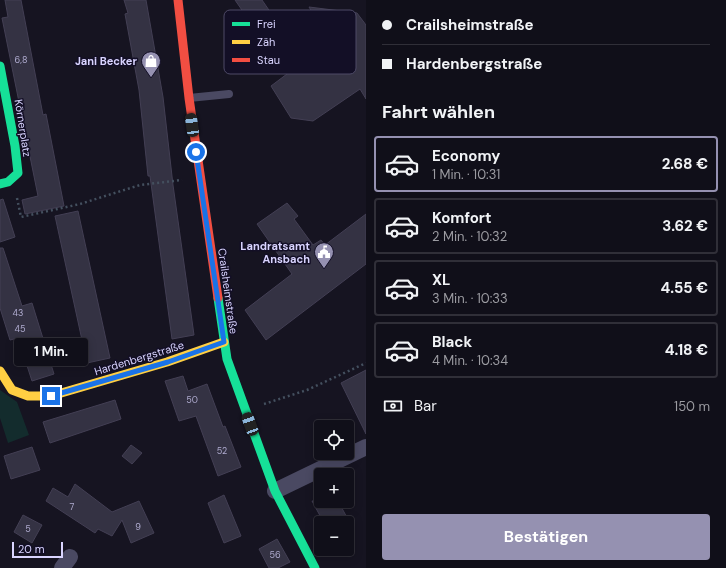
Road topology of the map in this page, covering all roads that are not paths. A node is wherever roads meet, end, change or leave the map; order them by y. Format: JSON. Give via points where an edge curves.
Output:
{"nodes":[{"id":1,"x":178,"y":0,"type":"edge"},
{"id":2,"x":0,"y":66,"type":"edge"},
{"id":3,"x":229,"y":94,"type":"dead end"},
{"id":4,"x":189,"y":98,"type":"junction"},
{"id":5,"x":0,"y":184,"type":"edge"},
{"id":6,"x":224,"y":342,"type":"junction"},
{"id":7,"x":0,"y":371,"type":"edge"},
{"id":8,"x":366,"y":447,"type":"edge"},
{"id":9,"x":275,"y":492,"type":"junction"},
{"id":10,"x":316,"y":568,"type":"edge"}],
"edges":[{"from":1,"to":4,"type":"street","name":"Crailsheimstraße"},
{"from":2,"to":5,"type":"street","name":"Körnerplatz","via":[[18,173],[8,182]]},
{"from":3,"to":4,"type":"lane"},
{"from":4,"to":6,"type":"street","name":"Crailsheimstraße"},
{"from":6,"to":7,"type":"street","name":"Hardenbergstraße","via":[[168,362],[51,396],[28,396],[12,390]]},
{"from":6,"to":9,"type":"street","name":"Crailsheimstraße","via":[[227,359]]},
{"from":8,"to":9,"type":"street"},
{"from":9,"to":10,"type":"street","name":"Crailsheimstraße"}]}
